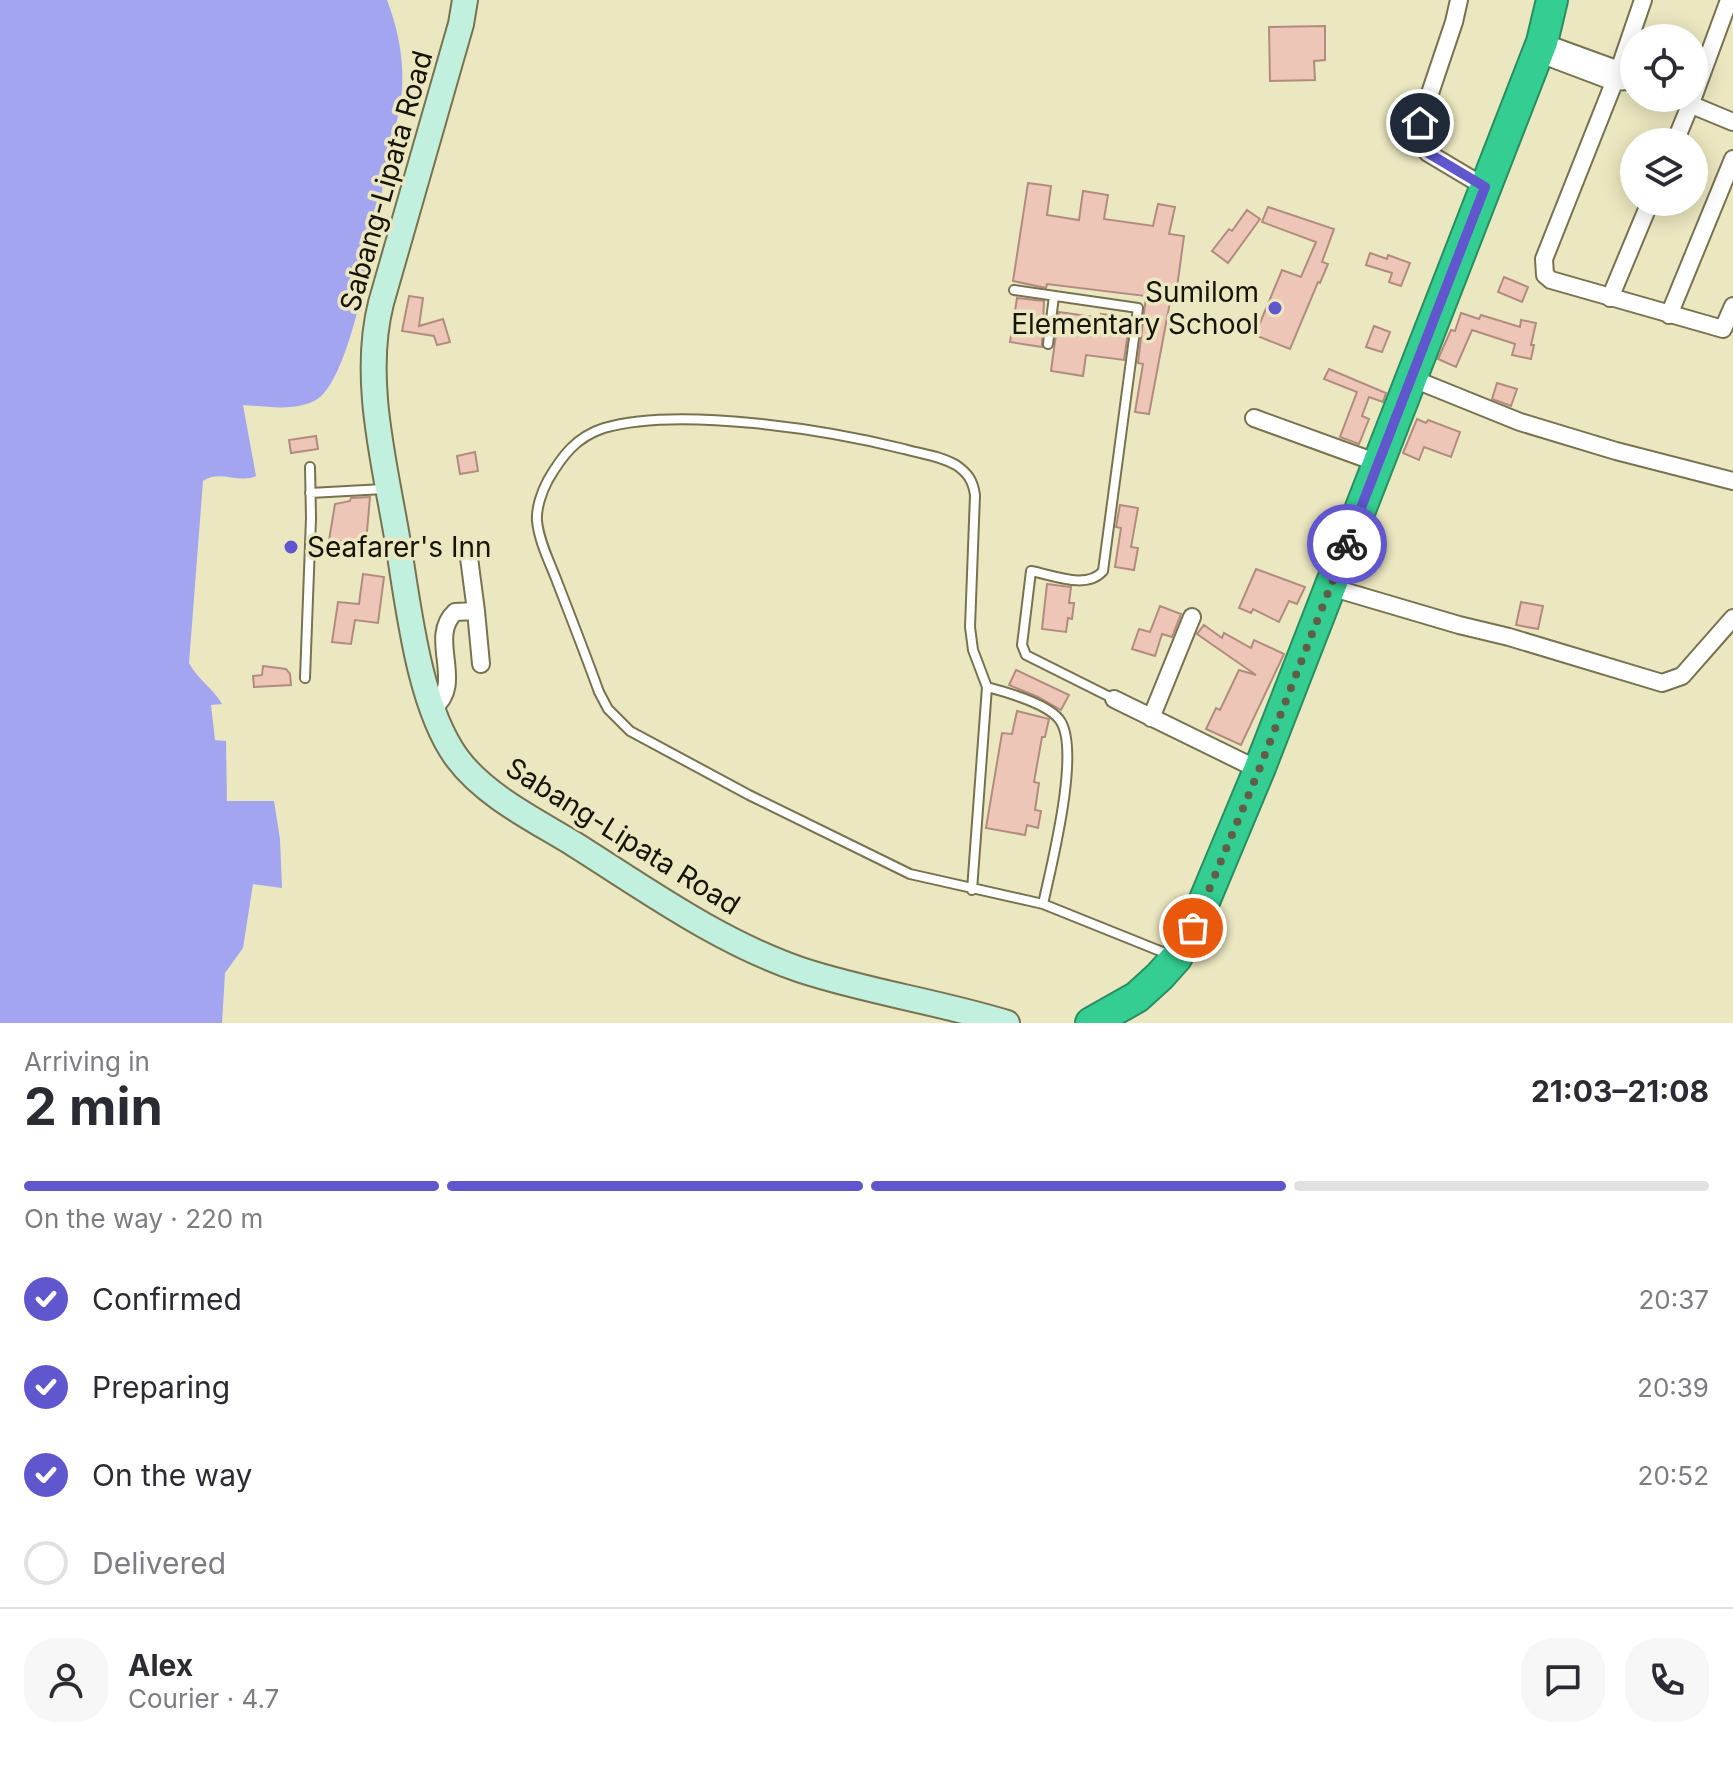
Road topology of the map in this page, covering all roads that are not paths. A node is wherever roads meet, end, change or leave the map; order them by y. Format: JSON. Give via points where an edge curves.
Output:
{"nodes":[{"id":1,"x":465,"y":0,"type":"edge"},
{"id":2,"x":1459,"y":0,"type":"edge"},
{"id":3,"x":1552,"y":0,"type":"edge"},
{"id":4,"x":1643,"y":0,"type":"edge"},
{"id":5,"x":1729,"y":0,"type":"edge"},
{"id":6,"x":1637,"y":24,"type":"edge"},
{"id":7,"x":1539,"y":48,"type":"junction"},
{"id":8,"x":1708,"y":51,"type":"edge"},
{"id":9,"x":1620,"y":78,"type":"edge"},
{"id":10,"x":1620,"y":86,"type":"edge"},
{"id":11,"x":1708,"y":109,"type":"edge"},
{"id":12,"x":1733,"y":122,"type":"edge"},
{"id":13,"x":1733,"y":159,"type":"edge"},
{"id":14,"x":1485,"y":187,"type":"junction"},
{"id":15,"x":1644,"y":216,"type":"edge"},
{"id":16,"x":1014,"y":290,"type":"dead end"},
{"id":17,"x":1054,"y":296,"type":"junction"},
{"id":18,"x":1610,"y":298,"type":"junction"},
{"id":19,"x":1733,"y":306,"type":"edge"},
{"id":20,"x":1669,"y":315,"type":"junction"},
{"id":21,"x":1728,"y":330,"type":"edge"},
{"id":22,"x":1048,"y":344,"type":"dead end"},
{"id":23,"x":1411,"y":378,"type":"junction"},
{"id":24,"x":1254,"y":418,"type":"dead end"},
{"id":25,"x":1378,"y":463,"type":"junction"},
{"id":26,"x":310,"y":467,"type":"dead end"},
{"id":27,"x":1733,"y":481,"type":"edge"},
{"id":28,"x":389,"y":489,"type":"junction"},
{"id":29,"x":310,"y":493,"type":"junction"},
{"id":30,"x":468,"y":550,"type":"dead end"},
{"id":31,"x":1330,"y":587,"type":"junction"},
{"id":32,"x":476,"y":611,"type":"junction"},
{"id":33,"x":1192,"y":617,"type":"dead end"},
{"id":34,"x":1733,"y":618,"type":"edge"},
{"id":35,"x":481,"y":664,"type":"dead end"},
{"id":36,"x":305,"y":678,"type":"dead end"},
{"id":37,"x":987,"y":687,"type":"junction"},
{"id":38,"x":1114,"y":699,"type":"joint"},
{"id":39,"x":433,"y":708,"type":"junction"},
{"id":40,"x":1151,"y":718,"type":"junction"},
{"id":41,"x":1259,"y":770,"type":"junction"},
{"id":42,"x":972,"y":890,"type":"junction"},
{"id":43,"x":1043,"y":904,"type":"junction"},
{"id":44,"x":1176,"y":958,"type":"junction"},
{"id":45,"x":1134,"y":1010,"type":"edge"},
{"id":46,"x":1007,"y":1023,"type":"edge"},
{"id":47,"x":1091,"y":1023,"type":"edge"}],
"edges":[{"from":1,"to":28,"type":"main road","name":"Sabang-Lipata Road","via":[[376,323],[373,363]]},
{"from":2,"to":14,"type":"street","via":[[1420,136],[1428,153]]},
{"from":3,"to":7,"type":"highway"},
{"from":4,"to":6,"type":"street"},
{"from":5,"to":8,"type":"street"},
{"from":7,"to":9,"type":"street"},
{"from":7,"to":14,"type":"highway"},
{"from":10,"to":18,"type":"street","via":[[1543,267],[1551,280]]},
{"from":11,"to":12,"type":"street"},
{"from":13,"to":20,"type":"street"},
{"from":14,"to":23,"type":"highway"},
{"from":15,"to":18,"type":"street"},
{"from":16,"to":17,"type":"lane"},
{"from":17,"to":22,"type":"lane"},
{"from":17,"to":38,"type":"lane","via":[[1138,308],[1103,571],[1087,581],[1031,571],[1022,645],[1026,655]]},
{"from":18,"to":20,"type":"street"},
{"from":19,"to":21,"type":"street"},
{"from":20,"to":21,"type":"street"},
{"from":23,"to":25,"type":"highway"},
{"from":23,"to":27,"type":"street","via":[[1520,422]]},
{"from":24,"to":25,"type":"street"},
{"from":25,"to":31,"type":"highway"},
{"from":26,"to":29,"type":"lane"},
{"from":28,"to":29,"type":"lane"},
{"from":28,"to":39,"type":"main road","name":"Sabang-Lipata Road"},
{"from":29,"to":36,"type":"lane"},
{"from":30,"to":32,"type":"street"},
{"from":31,"to":34,"type":"street","via":[[1662,683],[1682,676]]},
{"from":31,"to":41,"type":"highway"},
{"from":32,"to":35,"type":"street"},
{"from":32,"to":39,"type":"street","via":[[455,612],[445,625],[448,682],[443,699]]},
{"from":33,"to":40,"type":"street"},
{"from":37,"to":42,"type":"lane"},
{"from":37,"to":42,"type":"lane","via":[[970,627],[973,482],[946,460],[853,436],[672,420],[603,428],[583,437],[569,447],[546,483],[537,520],[546,554],[599,692],[617,720],[749,795],[910,874]]},
{"from":37,"to":43,"type":"lane","via":[[1054,713],[1067,731],[1065,783]]},
{"from":38,"to":40,"type":"street"},
{"from":39,"to":46,"type":"main road","name":"Sabang-Lipata Road","via":[[457,758],[485,785],[711,930],[803,970]]},
{"from":40,"to":41,"type":"street"},
{"from":41,"to":44,"type":"highway"},
{"from":42,"to":43,"type":"lane"},
{"from":43,"to":44,"type":"lane"},
{"from":44,"to":45,"type":"highway"},
{"from":45,"to":47,"type":"highway"}]}
